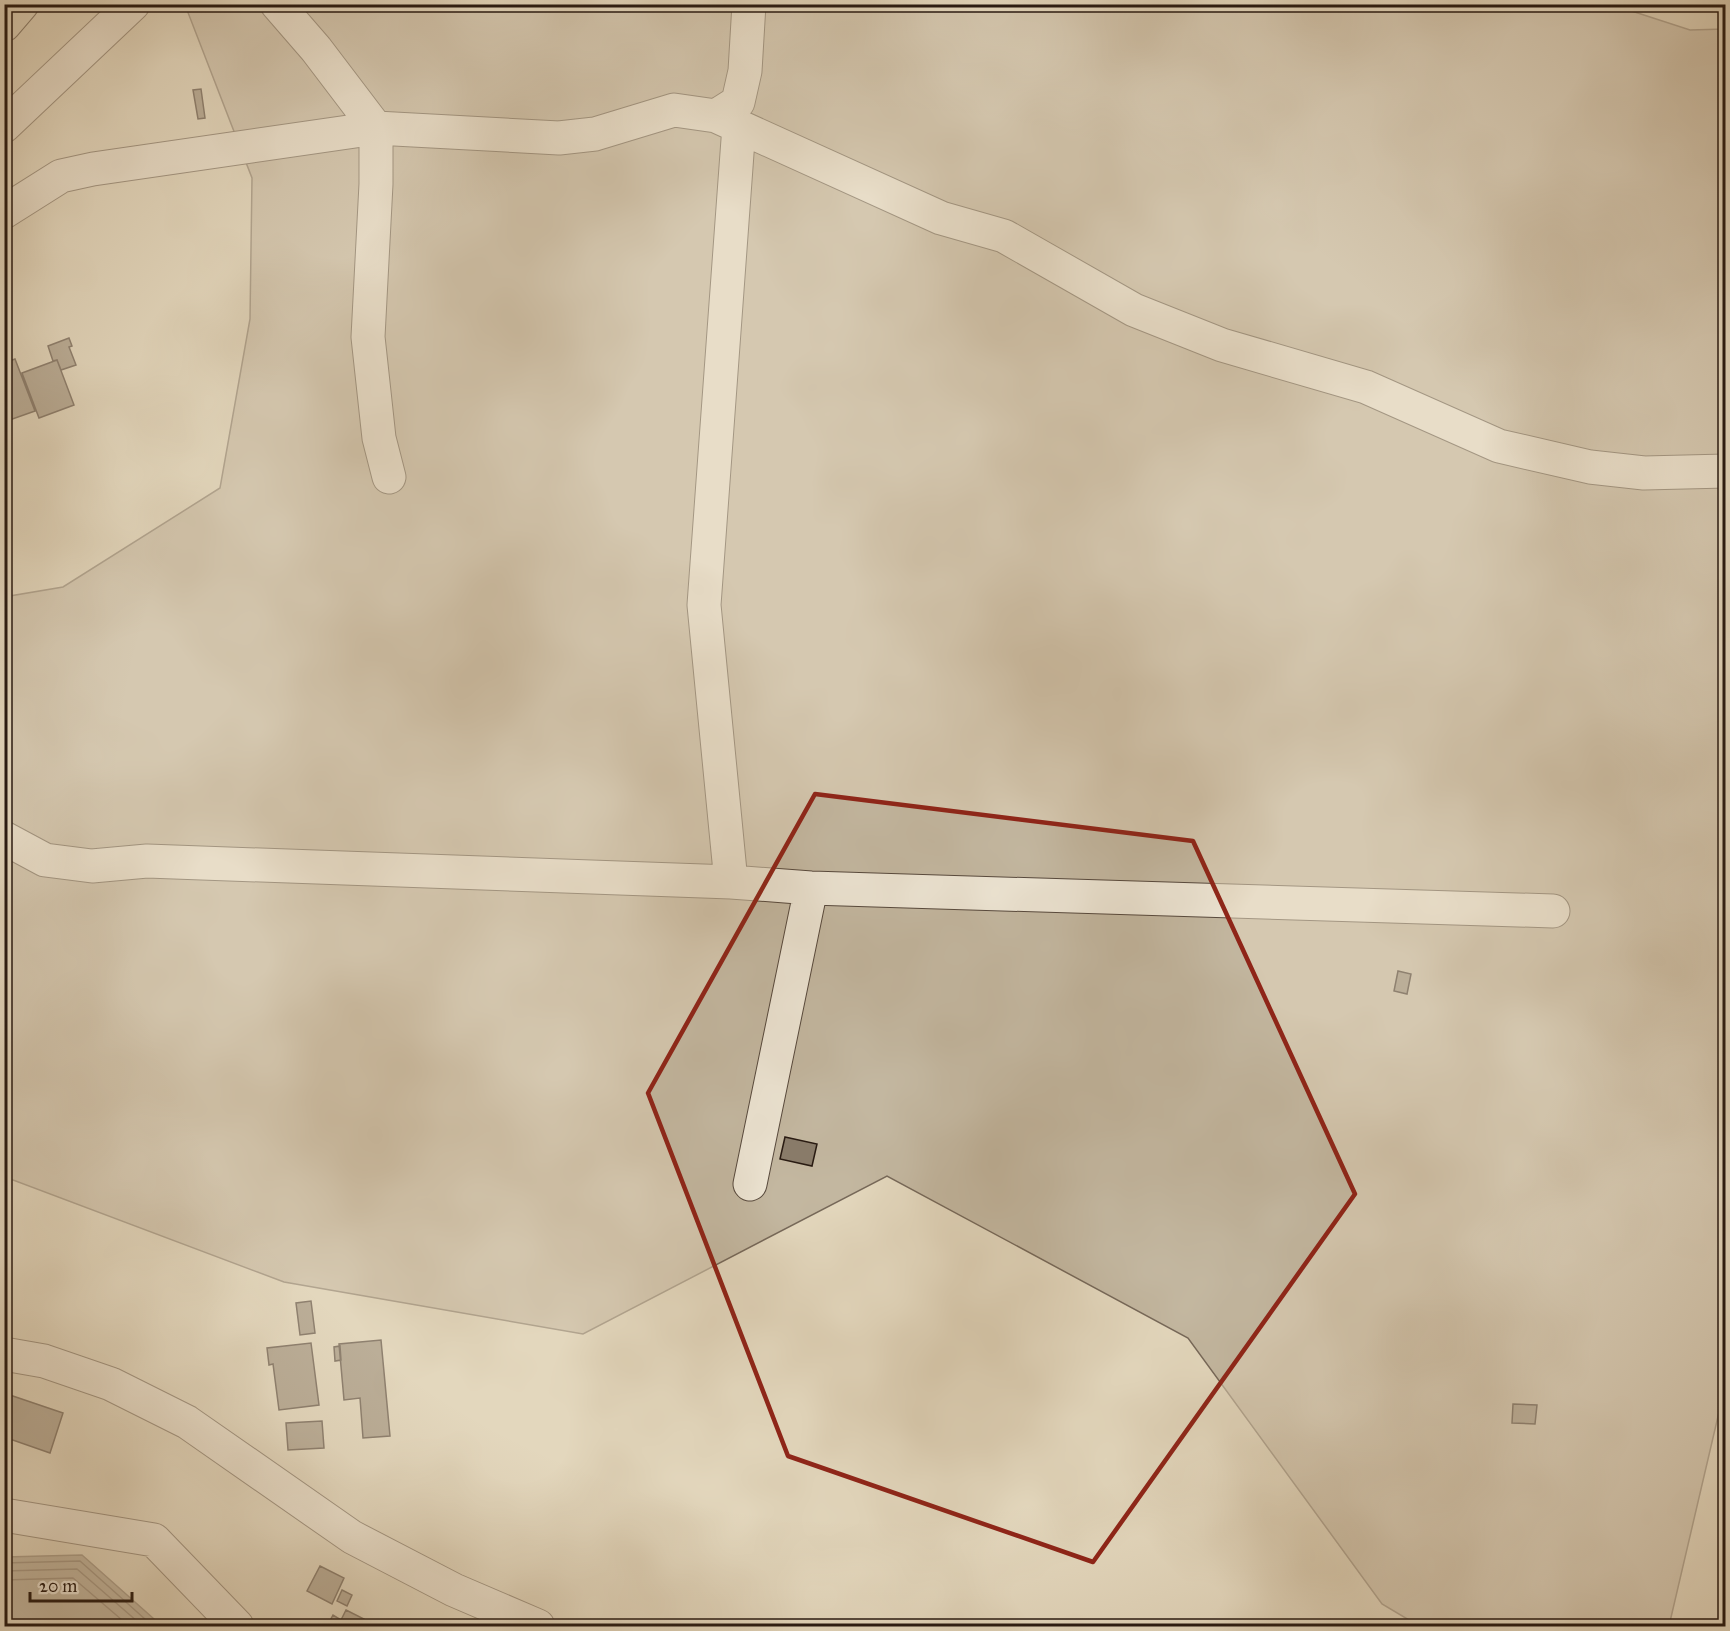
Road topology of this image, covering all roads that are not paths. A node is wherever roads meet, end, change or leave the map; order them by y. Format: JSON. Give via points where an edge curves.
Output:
{"nodes":[{"id":1,"x":22,"y":4,"type":"edge"},
{"id":2,"x":133,"y":4,"type":"edge"},
{"id":3,"x":277,"y":4,"type":"edge"},
{"id":4,"x":749,"y":4,"type":"edge"},
{"id":5,"x":4,"y":25,"type":"edge"},
{"id":6,"x":727,"y":121,"type":"junction"},
{"id":7,"x":4,"y":126,"type":"edge"},
{"id":8,"x":376,"y":128,"type":"junction"},
{"id":9,"x":4,"y":212,"type":"edge"},
{"id":10,"x":1725,"y":471,"type":"edge"},
{"id":11,"x":389,"y":477,"type":"dead end"},
{"id":12,"x":4,"y":838,"type":"edge"},
{"id":13,"x":731,"y":882,"type":"junction"},
{"id":14,"x":811,"y":888,"type":"junction"},
{"id":15,"x":1553,"y":911,"type":"dead end"},
{"id":16,"x":750,"y":1184,"type":"dead end"},
{"id":17,"x":4,"y":1354,"type":"edge"},
{"id":18,"x":4,"y":1515,"type":"edge"},
{"id":19,"x":237,"y":1626,"type":"edge"},
{"id":20,"x":538,"y":1626,"type":"edge"}],
"edges":[{"from":1,"to":5,"type":"highway"},
{"from":2,"to":7,"type":"street"},
{"from":3,"to":8,"type":"street"},
{"from":4,"to":6,"type":"street","via":[[744,71],[738,102]]},
{"from":6,"to":8,"type":"street","via":[[674,110],[595,134],[559,138]]},
{"from":6,"to":10,"type":"street","via":[[941,218],[1004,236],[1134,310],[1222,345],[1366,387],[1499,446],[1590,467],[1644,473]]},
{"from":6,"to":13,"type":"street","via":[[704,605]]},
{"from":8,"to":9,"type":"street","via":[[82,171],[61,176]]},
{"from":8,"to":11,"type":"street","via":[[368,337],[379,438]]},
{"from":12,"to":13,"type":"street","via":[[45,860],[92,866],[147,861]]},
{"from":13,"to":14,"type":"street"},
{"from":14,"to":15,"type":"street"},
{"from":14,"to":16,"type":"street"},
{"from":17,"to":20,"type":"street","via":[[44,1361],[111,1384],[187,1422],[352,1537],[454,1590]]},
{"from":18,"to":19,"type":"street","via":[[154,1540]]}]}
